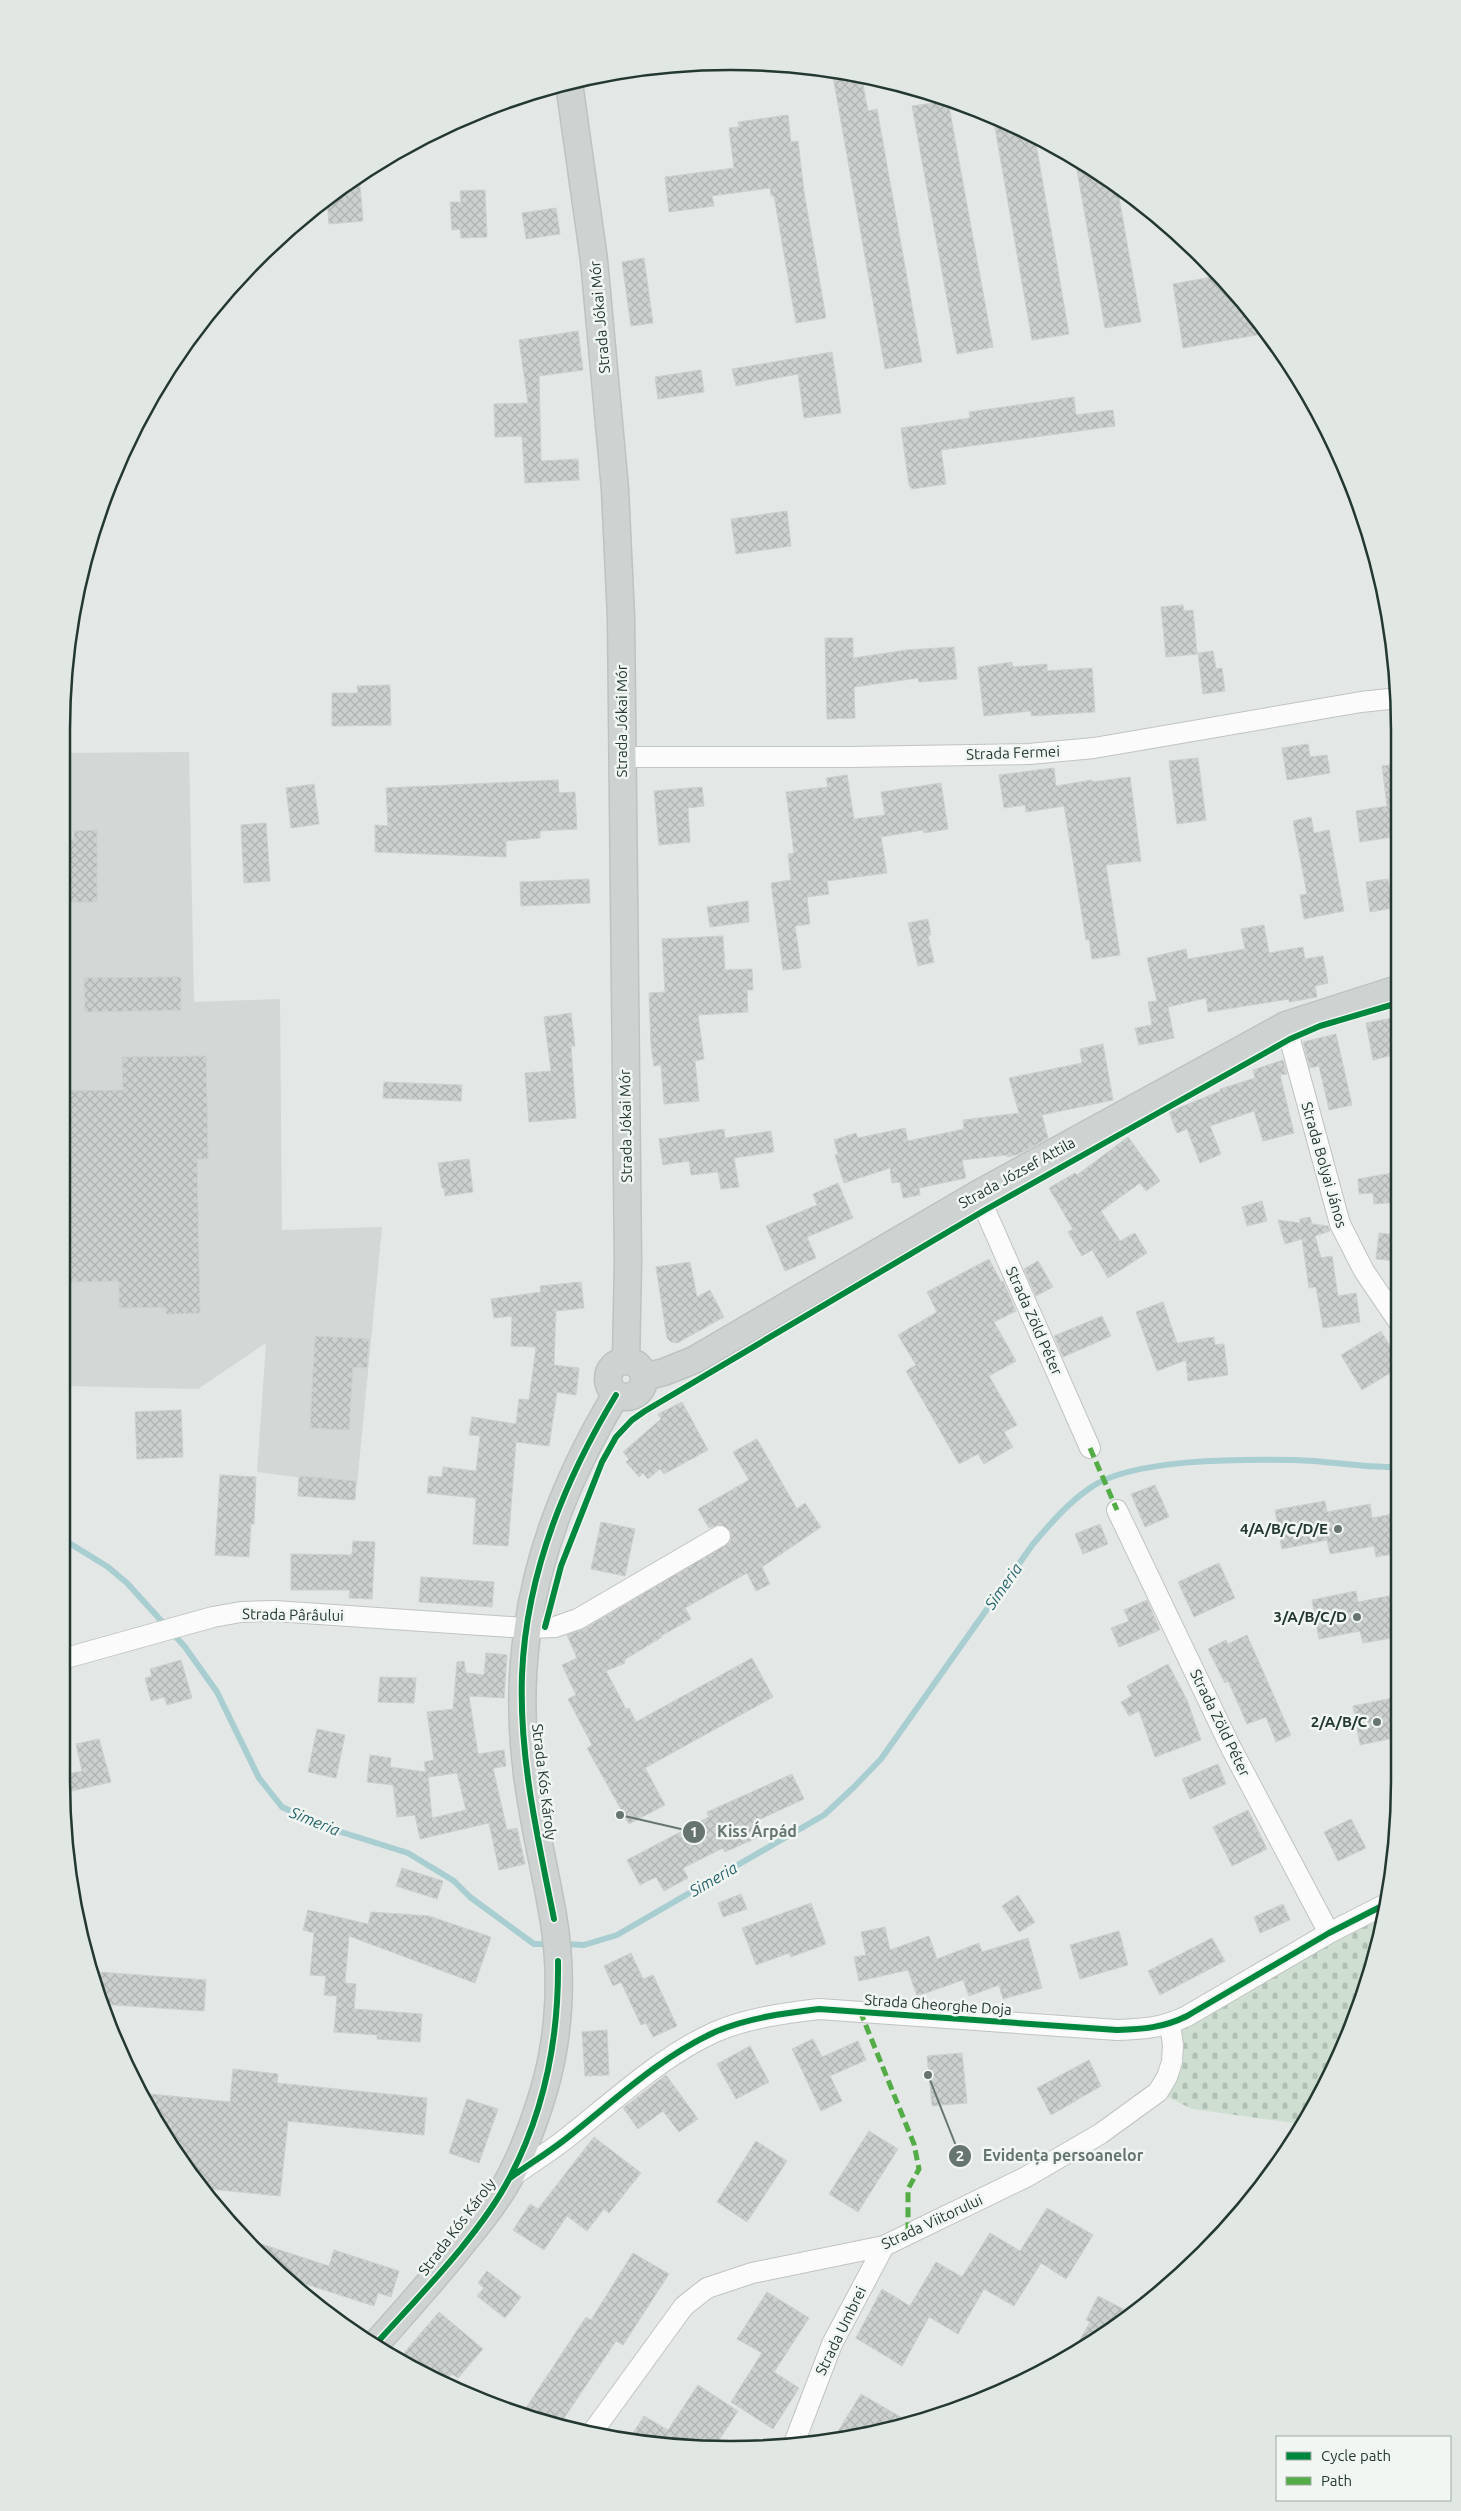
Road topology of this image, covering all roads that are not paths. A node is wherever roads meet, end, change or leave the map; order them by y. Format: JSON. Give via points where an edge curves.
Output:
{"nodes":[{"id":1,"x":570,"y":91,"type":"edge"},
{"id":2,"x":1390,"y":699,"type":"edge"},
{"id":3,"x":623,"y":757,"type":"junction"},
{"id":4,"x":1391,"y":991,"type":"edge"},
{"id":5,"x":1286,"y":1025,"type":"junction"},
{"id":6,"x":978,"y":1194,"type":"junction"},
{"id":7,"x":1391,"y":1311,"type":"edge"},
{"id":8,"x":635,"y":1369,"type":"junction"},
{"id":9,"x":1090,"y":1448,"type":"dead end"},
{"id":10,"x":1117,"y":1510,"type":"dead end"},
{"id":11,"x":720,"y":1536,"type":"dead end"},
{"id":12,"x":526,"y":1628,"type":"junction"},
{"id":13,"x":70,"y":1657,"type":"edge"},
{"id":14,"x":1378,"y":1908,"type":"edge"},
{"id":15,"x":1329,"y":1932,"type":"junction"},
{"id":16,"x":1170,"y":2025,"type":"junction"},
{"id":17,"x":510,"y":2178,"type":"junction"},
{"id":18,"x":884,"y":2246,"type":"junction"},
{"id":19,"x":379,"y":2340,"type":"edge"},
{"id":20,"x":596,"y":2427,"type":"edge"},
{"id":21,"x":795,"y":2438,"type":"edge"}],
"edges":[{"from":1,"to":3,"type":"main road","name":"Strada Jókai Mór","via":[[593,250],[614,479],[622,617]]},
{"from":2,"to":3,"type":"street","name":"Strada Fermei","via":[[1055,752],[849,757]]},
{"from":3,"to":8,"type":"main road","name":"Strada Jókai Mór","via":[[628,1262]]},
{"from":4,"to":5,"type":"main road","name":"Strada József Attila"},
{"from":5,"to":6,"type":"main road","name":"Strada József Attila"},
{"from":5,"to":7,"type":"street","name":"Strada Bolyai János","via":[[1340,1224],[1364,1271]]},
{"from":6,"to":8,"type":"main road","name":"Strada József Attila","via":[[694,1360],[672,1370]]},
{"from":6,"to":9,"type":"street","name":"Strada Zöld Péter"},
{"from":8,"to":12,"type":"main road","name":"Strada Kós Károly","via":[[643,1387],[636,1395],[626,1398],[616,1395],[566,1490],[536,1579]]},
{"from":10,"to":15,"type":"street","name":"Strada Zöld Péter","via":[[1231,1748]]},
{"from":11,"to":12,"type":"street","name":"Strada Pârâului","via":[[578,1619],[555,1627]]},
{"from":12,"to":13,"type":"street","name":"Strada Pârâului","via":[[241,1612]]},
{"from":12,"to":17,"type":"main road","name":"Strada Kós Károly","via":[[522,1676],[526,1764],[554,1919],[559,1997],[552,2057],[544,2090]]},
{"from":14,"to":15,"type":"street","name":"Strada Gheorghe Doja"},
{"from":15,"to":16,"type":"street","name":"Strada Gheorghe Doja"},
{"from":16,"to":17,"type":"street","name":"Strada Gheorghe Doja","via":[[1117,2030],[860,2011],[819,2009],[790,2012],[718,2031],[689,2045],[660,2063],[563,2141]]},
{"from":16,"to":18,"type":"street","name":"Strada Viitorului","via":[[1172,2062],[1158,2092],[1100,2134],[1026,2177]]},
{"from":17,"to":19,"type":"main road","name":"Strada Kós Károly","via":[[460,2247]]},
{"from":18,"to":20,"type":"street","name":"Strada Viitorului","via":[[752,2273],[707,2288],[684,2306]]},
{"from":18,"to":21,"type":"street","name":"Strada Umbrei","via":[[832,2344]]}]}
